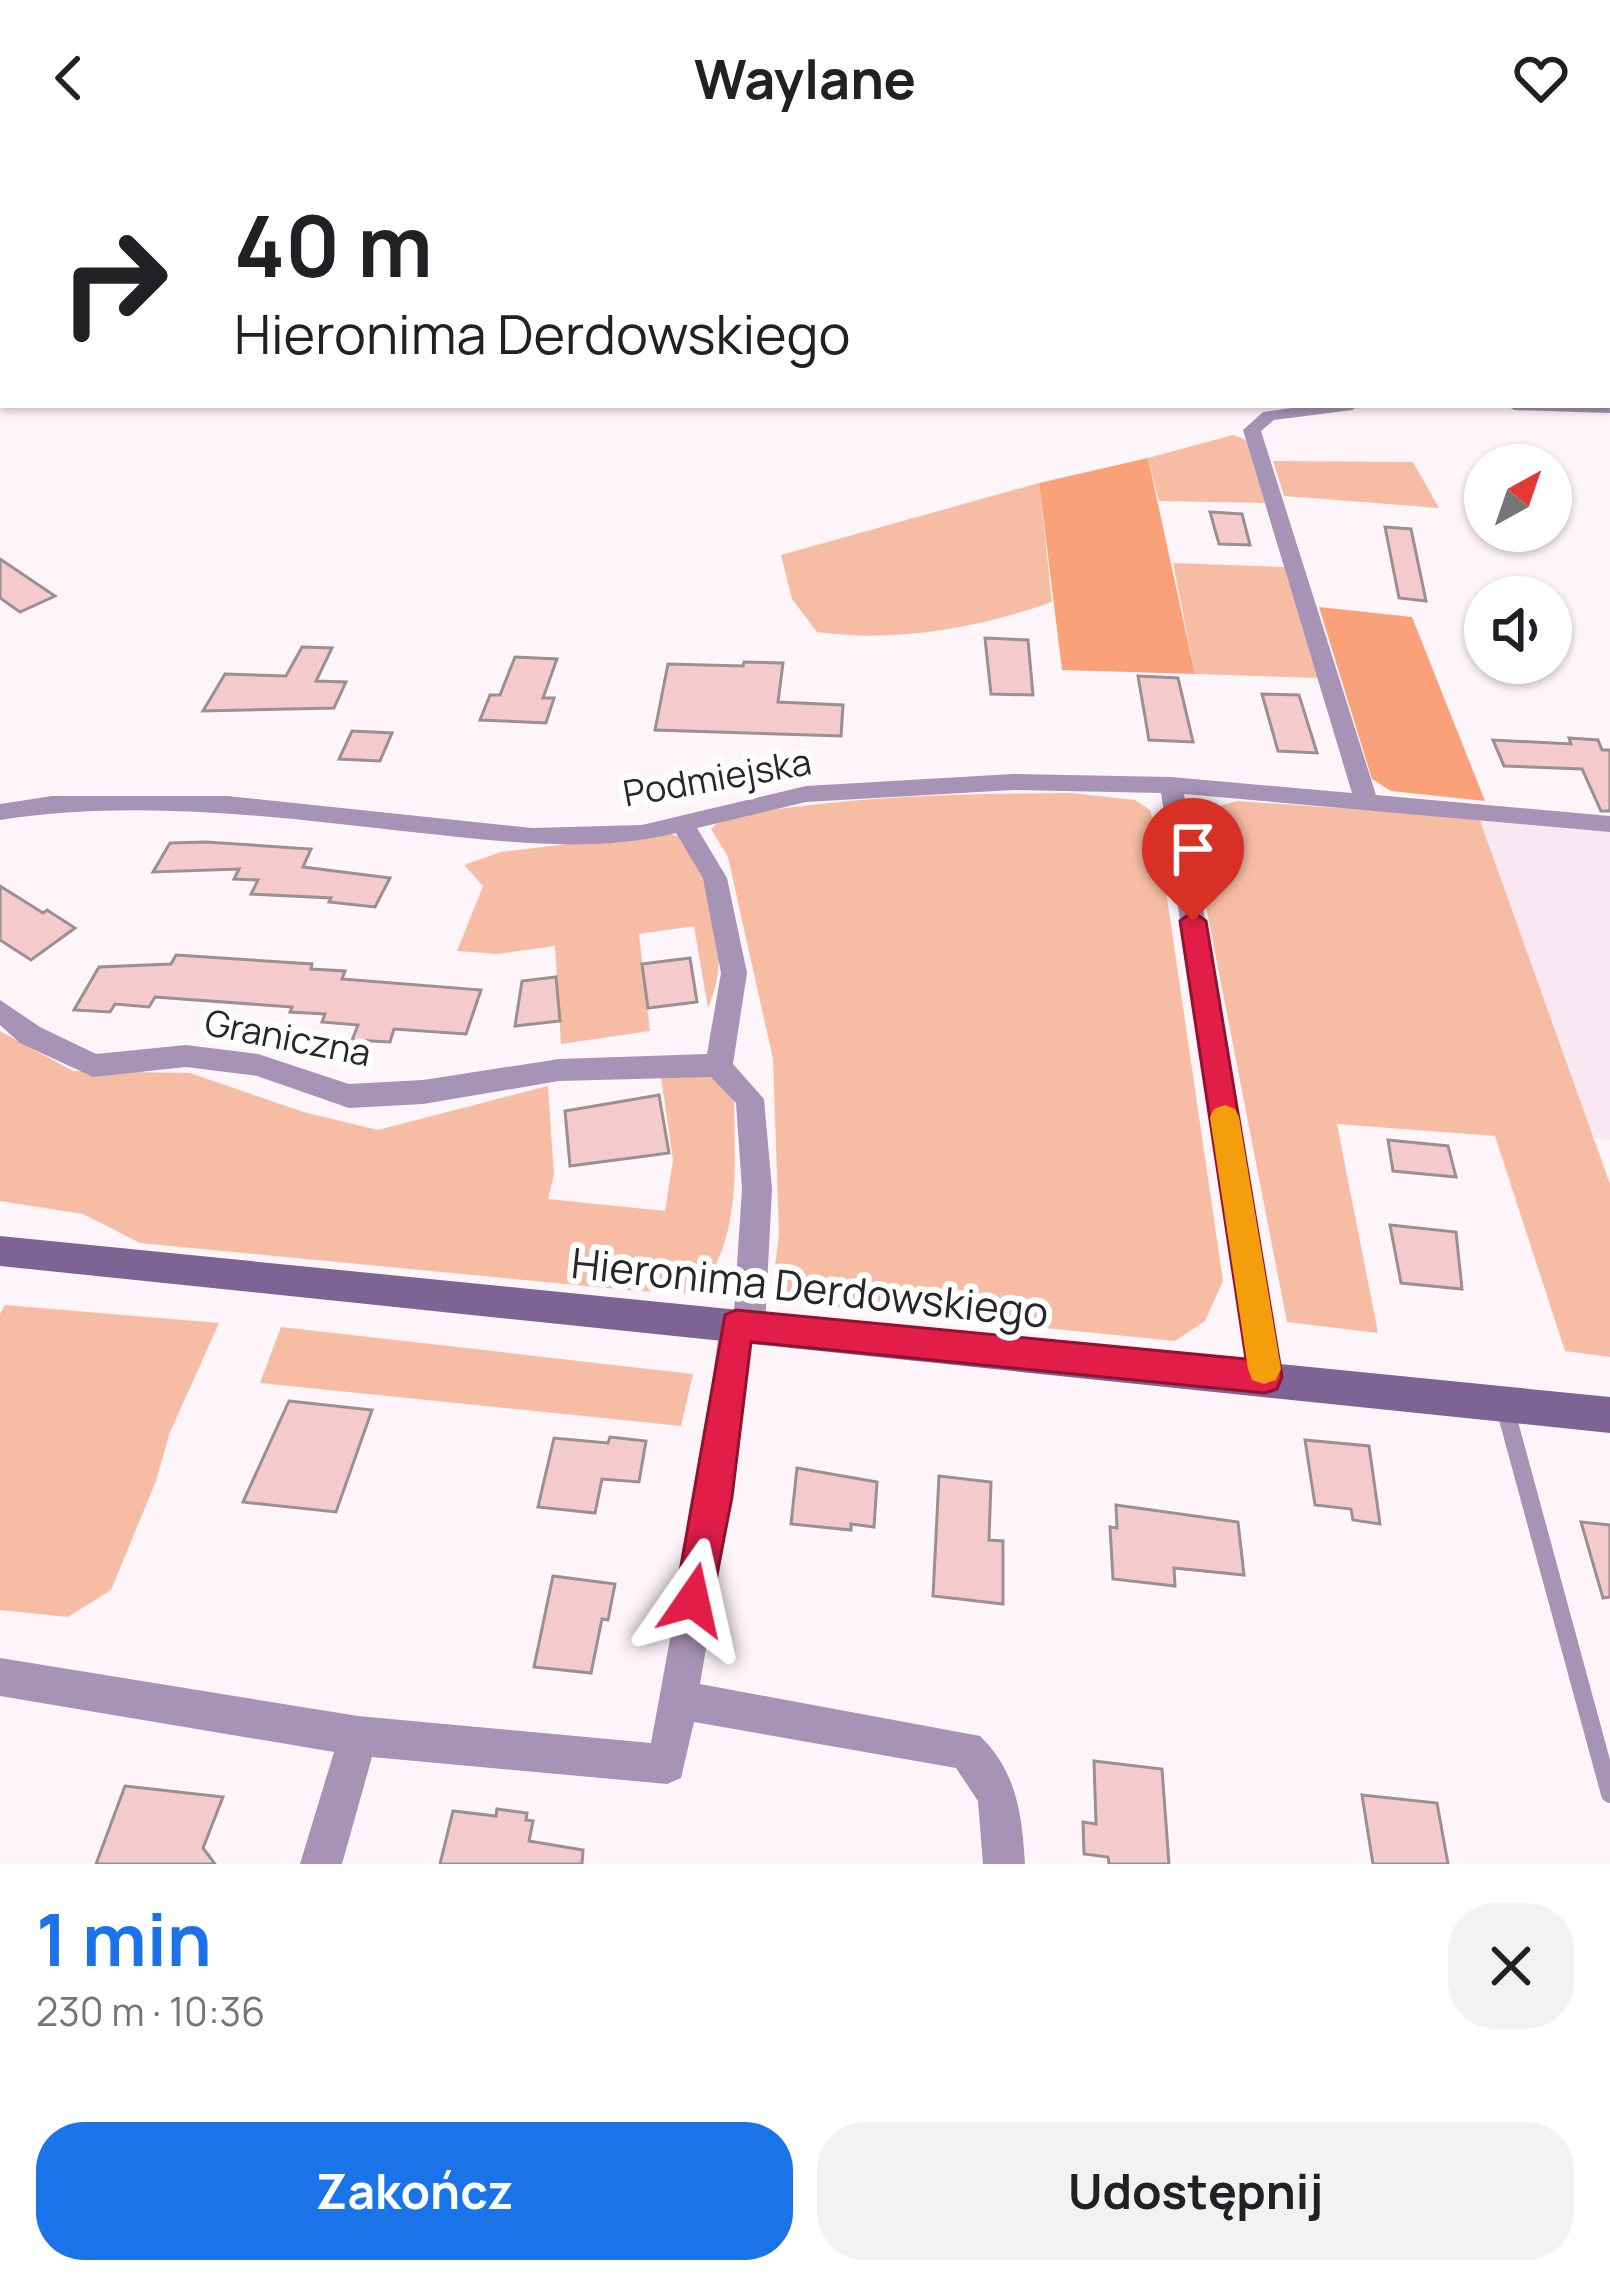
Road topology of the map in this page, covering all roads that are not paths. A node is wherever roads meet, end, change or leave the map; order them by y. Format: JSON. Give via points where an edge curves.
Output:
{"nodes":[{"id":1,"x":1329,"y":408,"type":"edge"},
{"id":2,"x":1172,"y":785,"type":"junction"},
{"id":3,"x":1366,"y":801,"type":"junction"},
{"id":4,"x":0,"y":812,"type":"edge"},
{"id":5,"x":682,"y":823,"type":"junction"},
{"id":6,"x":1610,"y":824,"type":"edge"},
{"id":7,"x":0,"y":1010,"type":"edge"},
{"id":8,"x":719,"y":1067,"type":"junction"},
{"id":9,"x":0,"y":1251,"type":"edge"},
{"id":10,"x":743,"y":1326,"type":"junction"},
{"id":11,"x":1265,"y":1377,"type":"junction"},
{"id":12,"x":1503,"y":1403,"type":"junction"},
{"id":13,"x":1610,"y":1415,"type":"edge"},
{"id":14,"x":0,"y":1677,"type":"edge"},
{"id":15,"x":678,"y":1700,"type":"junction"},
{"id":16,"x":358,"y":1736,"type":"junction"},
{"id":17,"x":1610,"y":1794,"type":"edge"},
{"id":18,"x":321,"y":1864,"type":"edge"},
{"id":19,"x":1004,"y":1864,"type":"edge"}],
"edges":[{"from":1,"to":3,"type":"street","via":[[1269,416],[1252,430]]},
{"from":2,"to":3,"type":"street","name":"Podmiejska"},
{"from":2,"to":5,"type":"street","name":"Podmiejska","via":[[1013,782],[806,794]]},
{"from":2,"to":11,"type":"street"},
{"from":3,"to":6,"type":"street","name":"Podmiejska"},
{"from":4,"to":5,"type":"street","name":"Podmiejska","via":[[52,804],[227,804],[532,836]]},
{"from":5,"to":8,"type":"street","via":[[715,878],[734,973]]},
{"from":7,"to":8,"type":"street","name":"Graniczna","via":[[93,1066],[186,1056],[258,1065],[349,1096],[560,1070]]},
{"from":8,"to":10,"type":"street","via":[[750,1099],[757,1189]]},
{"from":9,"to":10,"type":"street","name":"Hieronima Derdowskiego"},
{"from":10,"to":11,"type":"street","name":"Hieronima Derdowskiego"},
{"from":10,"to":15,"type":"street"},
{"from":11,"to":12,"type":"street","name":"Hieronima Derdowskiego"},
{"from":12,"to":13,"type":"street","name":"Hieronima Derdowskiego"},
{"from":12,"to":17,"type":"lane"},
{"from":14,"to":16,"type":"street"},
{"from":15,"to":16,"type":"street","via":[[668,1764]]},
{"from":15,"to":19,"type":"street","via":[[966,1750],[988,1770]]},
{"from":16,"to":18,"type":"street"}]}
